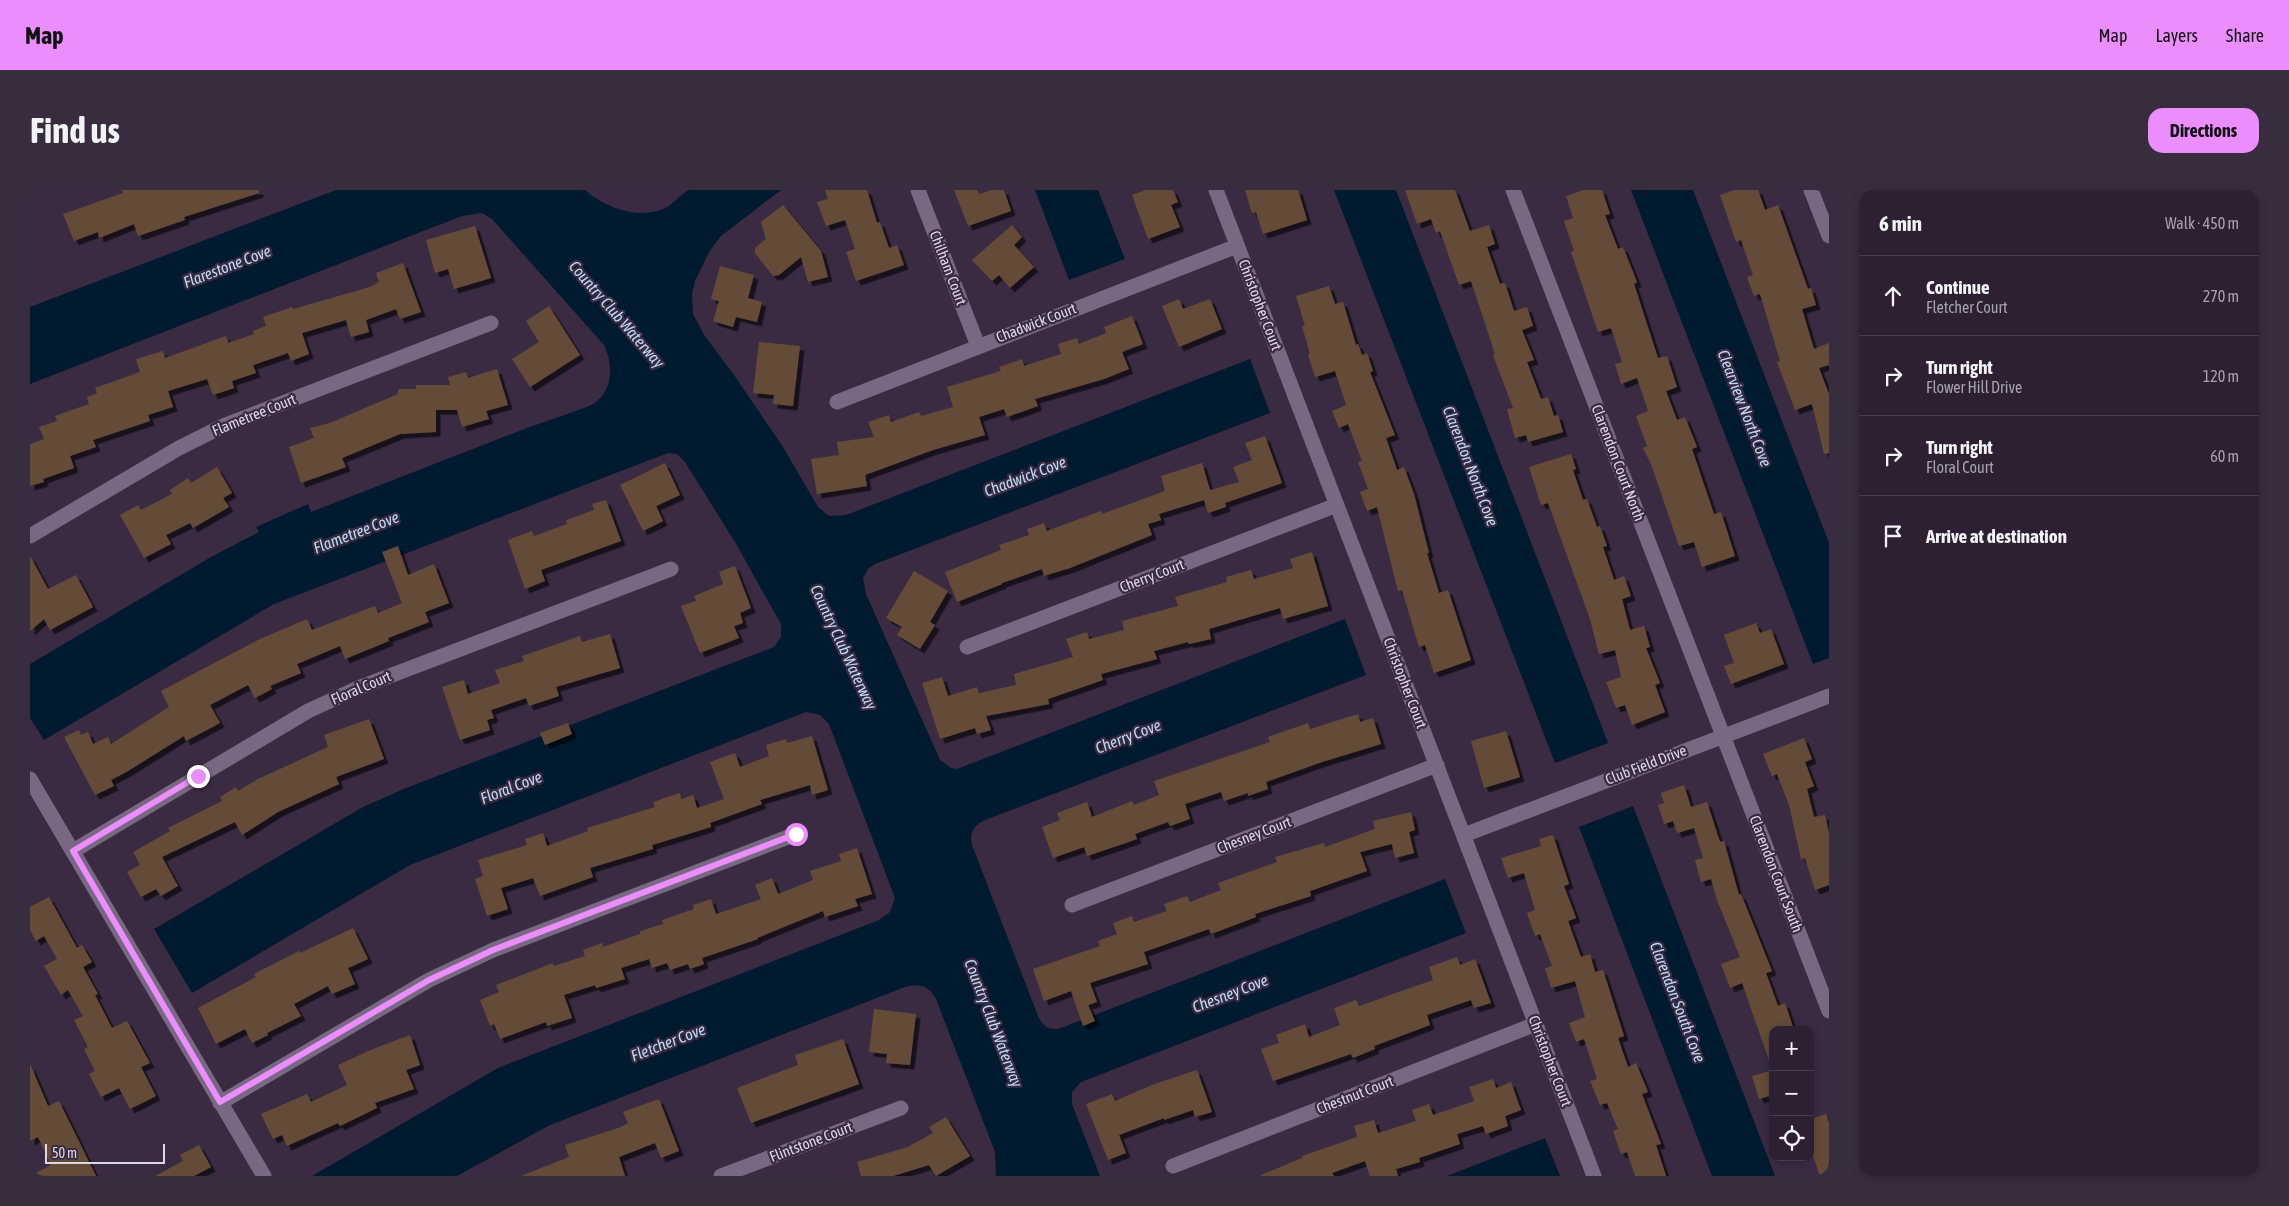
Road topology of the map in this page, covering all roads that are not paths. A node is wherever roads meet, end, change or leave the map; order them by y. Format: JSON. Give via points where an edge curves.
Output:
{"nodes":[{"id":1,"x":918,"y":190,"type":"edge"},
{"id":2,"x":1216,"y":190,"type":"edge"},
{"id":3,"x":1513,"y":190,"type":"edge"},
{"id":4,"x":1812,"y":190,"type":"edge"},
{"id":5,"x":1829,"y":236,"type":"edge"},
{"id":6,"x":1237,"y":246,"type":"junction"},
{"id":7,"x":491,"y":323,"type":"dead end"},
{"id":8,"x":978,"y":346,"type":"junction"},
{"id":9,"x":837,"y":402,"type":"dead end"},
{"id":10,"x":1337,"y":505,"type":"junction"},
{"id":11,"x":30,"y":536,"type":"edge"},
{"id":12,"x":671,"y":569,"type":"dead end"},
{"id":13,"x":967,"y":647,"type":"dead end"},
{"id":14,"x":1829,"y":696,"type":"edge"},
{"id":15,"x":1723,"y":736,"type":"junction"},
{"id":16,"x":1437,"y":765,"type":"junction"},
{"id":17,"x":30,"y":779,"type":"edge"},
{"id":18,"x":796,"y":834,"type":"dead end"},
{"id":19,"x":1464,"y":835,"type":"junction"},
{"id":20,"x":73,"y":851,"type":"junction"},
{"id":21,"x":1072,"y":906,"type":"dead end"},
{"id":22,"x":1829,"y":1011,"type":"edge"},
{"id":23,"x":1536,"y":1024,"type":"junction"},
{"id":24,"x":220,"y":1102,"type":"junction"},
{"id":25,"x":901,"y":1108,"type":"dead end"},
{"id":26,"x":1173,"y":1166,"type":"dead end"},
{"id":27,"x":264,"y":1176,"type":"edge"},
{"id":28,"x":720,"y":1176,"type":"edge"},
{"id":29,"x":1594,"y":1176,"type":"edge"}],
"edges":[{"from":1,"to":8,"type":"street","name":"Chilham Court"},
{"from":2,"to":6,"type":"street","name":"Christopher Court"},
{"from":3,"to":15,"type":"street","name":"Clarendon Court North"},
{"from":4,"to":5,"type":"street"},
{"from":6,"to":8,"type":"street","name":"Chadwick Court"},
{"from":6,"to":10,"type":"street","name":"Christopher Court"},
{"from":7,"to":11,"type":"street","name":"Flametree Court","via":[[223,426]]},
{"from":8,"to":9,"type":"street","name":"Chadwick Court"},
{"from":10,"to":13,"type":"street","name":"Cherry Court"},
{"from":10,"to":16,"type":"street","name":"Christopher Court"},
{"from":12,"to":20,"type":"street","name":"Floral Court","via":[[308,711]]},
{"from":14,"to":15,"type":"street","name":"Club Field Drive"},
{"from":15,"to":19,"type":"street","name":"Club Field Drive"},
{"from":15,"to":22,"type":"street","name":"Clarendon Court South"},
{"from":16,"to":19,"type":"street","name":"Christopher Court"},
{"from":16,"to":21,"type":"street","name":"Chesney Court"},
{"from":17,"to":20,"type":"street"},
{"from":18,"to":24,"type":"street","via":[[454,967]]},
{"from":19,"to":23,"type":"street","name":"Christopher Court"},
{"from":20,"to":24,"type":"street"},
{"from":23,"to":26,"type":"street","name":"Chestnut Court"},
{"from":23,"to":29,"type":"street","name":"Christopher Court"},
{"from":24,"to":27,"type":"street"},
{"from":25,"to":28,"type":"street","name":"Flintstone Court"}]}
